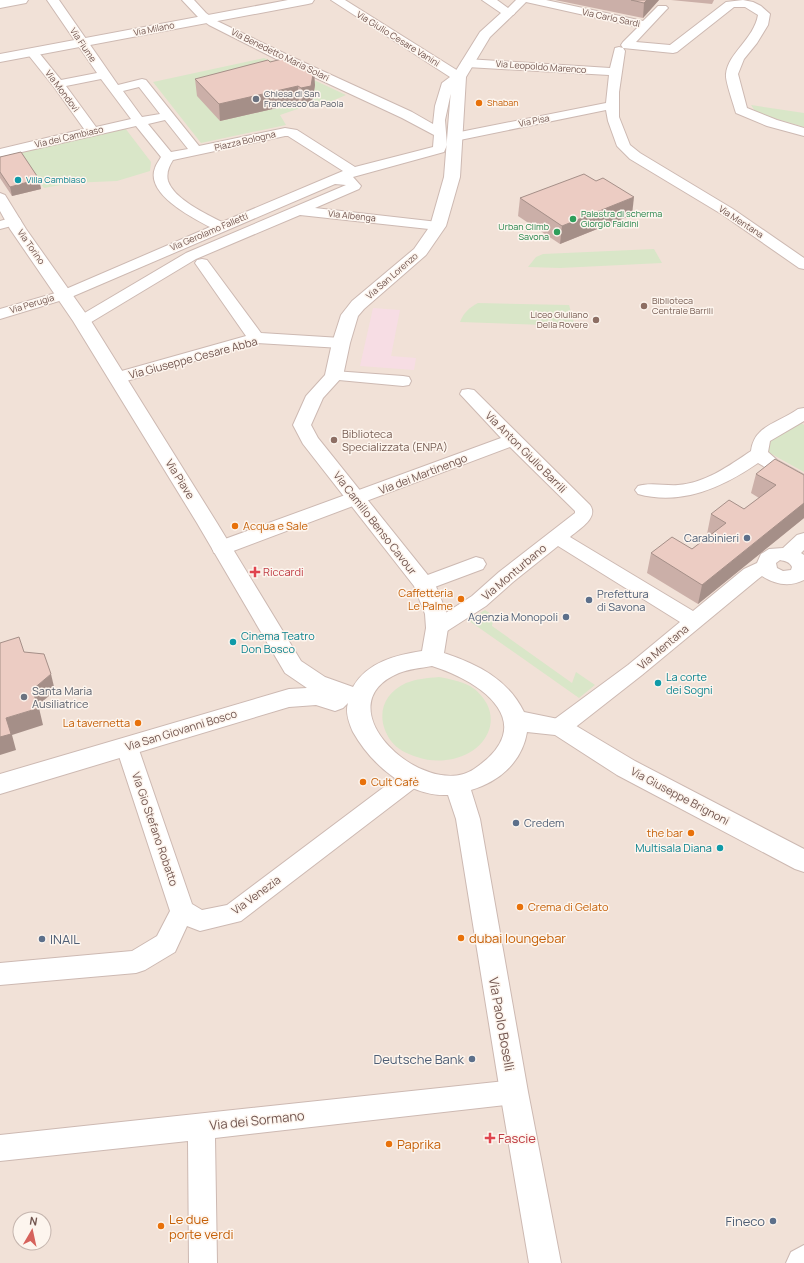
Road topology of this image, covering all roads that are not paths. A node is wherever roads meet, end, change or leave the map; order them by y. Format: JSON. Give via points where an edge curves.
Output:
{"nodes":[{"id":1,"x":22,"y":0,"type":"edge"},
{"id":2,"x":53,"y":0,"type":"edge"},
{"id":3,"x":188,"y":0,"type":"edge"},
{"id":4,"x":308,"y":0,"type":"edge"},
{"id":5,"x":337,"y":0,"type":"edge"},
{"id":6,"x":488,"y":0,"type":"edge"},
{"id":7,"x":522,"y":0,"type":"edge"},
{"id":8,"x":530,"y":0,"type":"edge"},
{"id":9,"x":0,"y":4,"type":"edge"},
{"id":10,"x":662,"y":8,"type":"dead end"},
{"id":11,"x":509,"y":13,"type":"junction"},
{"id":12,"x":208,"y":19,"type":"junction"},
{"id":13,"x":645,"y":25,"type":"junction"},
{"id":14,"x":83,"y":43,"type":"junction"},
{"id":15,"x":619,"y":51,"type":"dead end"},
{"id":16,"x":32,"y":52,"type":"junction"},
{"id":17,"x":0,"y":58,"type":"edge"},
{"id":18,"x":467,"y":63,"type":"junction"},
{"id":19,"x":615,"y":72,"type":"junction"},
{"id":20,"x":104,"y":75,"type":"junction"},
{"id":21,"x":459,"y":77,"type":"junction"},
{"id":22,"x":58,"y":84,"type":"junction"},
{"id":23,"x":115,"y":89,"type":"junction"},
{"id":24,"x":613,"y":105,"type":"junction"},
{"id":25,"x":168,"y":116,"type":"junction"},
{"id":26,"x":138,"y":121,"type":"junction"},
{"id":27,"x":92,"y":131,"type":"junction"},
{"id":28,"x":440,"y":132,"type":"junction"},
{"id":29,"x":803,"y":132,"type":"dead end"},
{"id":30,"x":456,"y":137,"type":"junction"},
{"id":31,"x":197,"y":152,"type":"junction"},
{"id":32,"x":0,"y":153,"type":"edge"},
{"id":33,"x":168,"y":157,"type":"junction"},
{"id":34,"x":353,"y":179,"type":"junction"},
{"id":35,"x":0,"y":198,"type":"edge"},
{"id":36,"x":266,"y":208,"type":"junction"},
{"id":37,"x":295,"y":210,"type":"junction"},
{"id":38,"x":7,"y":223,"type":"edge"},
{"id":39,"x":438,"y":226,"type":"junction"},
{"id":40,"x":221,"y":227,"type":"junction"},
{"id":41,"x":202,"y":262,"type":"dead end"},
{"id":42,"x":804,"y":265,"type":"edge"},
{"id":43,"x":64,"y":295,"type":"junction"},
{"id":44,"x":0,"y":314,"type":"edge"},
{"id":45,"x":82,"y":322,"type":"junction"},
{"id":46,"x":256,"y":338,"type":"junction"},
{"id":47,"x":341,"y":343,"type":"junction"},
{"id":48,"x":334,"y":376,"type":"junction"},
{"id":49,"x":117,"y":378,"type":"junction"},
{"id":50,"x":403,"y":381,"type":"dead end"},
{"id":51,"x":468,"y":394,"type":"dead end"},
{"id":52,"x":802,"y":417,"type":"edge"},
{"id":53,"x":513,"y":440,"type":"junction"},
{"id":54,"x":759,"y":454,"type":"junction"},
{"id":55,"x":804,"y":483,"type":"edge"},
{"id":56,"x":644,"y":490,"type":"dead end"},
{"id":57,"x":356,"y":499,"type":"junction"},
{"id":58,"x":584,"y":509,"type":"joint"},
{"id":59,"x":556,"y":537,"type":"junction"},
{"id":60,"x":804,"y":539,"type":"edge"},
{"id":61,"x":220,"y":548,"type":"junction"},
{"id":62,"x":787,"y":555,"type":"junction"},
{"id":63,"x":476,"y":564,"type":"dead end"},
{"id":64,"x":766,"y":566,"type":"junction"},
{"id":65,"x":802,"y":576,"type":"edge"},
{"id":66,"x":424,"y":584,"type":"junction"},
{"id":67,"x":694,"y":621,"type":"junction"},
{"id":68,"x":437,"y":628,"type":"junction"},
{"id":69,"x":432,"y":658,"type":"junction"},
{"id":70,"x":293,"y":667,"type":"junction"},
{"id":71,"x":360,"y":697,"type":"junction"},
{"id":72,"x":288,"y":698,"type":"junction"},
{"id":73,"x":515,"y":718,"type":"junction"},
{"id":74,"x":359,"y":720,"type":"junction"},
{"id":75,"x":560,"y":727,"type":"junction"},
{"id":76,"x":127,"y":747,"type":"junction"},
{"id":77,"x":412,"y":778,"type":"junction"},
{"id":78,"x":0,"y":784,"type":"edge"},
{"id":79,"x":457,"y":785,"type":"junction"},
{"id":80,"x":804,"y":861,"type":"edge"},
{"id":81,"x":182,"y":911,"type":"junction"},
{"id":82,"x":0,"y":974,"type":"edge"},
{"id":83,"x":514,"y":1092,"type":"junction"},
{"id":84,"x":202,"y":1126,"type":"junction"},
{"id":85,"x":0,"y":1148,"type":"edge"},
{"id":86,"x":203,"y":1263,"type":"edge"},
{"id":87,"x":545,"y":1263,"type":"edge"}],
"edges":[{"from":1,"to":9,"type":"street"},
{"from":2,"to":14,"type":"street","name":"Via Fiume"},
{"from":3,"to":12,"type":"street","name":"Via Benedetto Maria Solari"},
{"from":4,"to":12,"type":"street","name":"Via Milano"},
{"from":5,"to":21,"type":"street","name":"Via Giulio Cesare Vanini"},
{"from":6,"to":11,"type":"street"},
{"from":7,"to":11,"type":"street","name":"Via San Lorenzo"},
{"from":8,"to":13,"type":"street","name":"Via Carlo Sardi"},
{"from":10,"to":13,"type":"street"},
{"from":11,"to":18,"type":"street","name":"Via San Lorenzo","via":[[485,36]]},
{"from":12,"to":14,"type":"street","name":"Via Milano"},
{"from":12,"to":28,"type":"street","name":"Via Benedetto Maria Solari"},
{"from":13,"to":29,"type":"street","via":[[626,45],[673,49],[730,4],[740,3],[759,8],[764,14],[762,25],[738,58],[732,74],[740,110]]},
{"from":14,"to":16,"type":"street","name":"Via Milano"},
{"from":14,"to":20,"type":"street","name":"Via Fiume"},
{"from":15,"to":19,"type":"street","name":"Via Mentana"},
{"from":16,"to":17,"type":"street","name":"Via Milano"},
{"from":16,"to":22,"type":"street","name":"Via Mondovì"},
{"from":18,"to":19,"type":"street","name":"Via Leopoldo Marenco"},
{"from":18,"to":21,"type":"street","name":"Via San Lorenzo"},
{"from":19,"to":24,"type":"street","name":"Via Mentana"},
{"from":20,"to":22,"type":"street"},
{"from":20,"to":23,"type":"street","name":"Via Fiume"},
{"from":21,"to":28,"type":"street","name":"Via San Lorenzo","via":[[448,83],[441,106]]},
{"from":21,"to":30,"type":"street","name":"Via San Lorenzo"},
{"from":22,"to":27,"type":"street","name":"Via Mondovì"},
{"from":23,"to":25,"type":"street","via":[[142,83]]},
{"from":23,"to":26,"type":"street"},
{"from":24,"to":30,"type":"street","name":"Via Pisa"},
{"from":24,"to":42,"type":"street","name":"Via Mentana","via":[[614,118],[624,138],[624,146],[635,156],[728,212]]},
{"from":25,"to":26,"type":"street"},
{"from":25,"to":31,"type":"street"},
{"from":26,"to":27,"type":"street","name":"Via dei Cambiaso"},
{"from":26,"to":33,"type":"street"},
{"from":27,"to":32,"type":"street","name":"Via dei Cambiaso"},
{"from":28,"to":34,"type":"street","name":"Via San Lorenzo","via":[[442,140],[439,149]]},
{"from":30,"to":39,"type":"street","name":"Via San Lorenzo","via":[[452,177]]},
{"from":31,"to":33,"type":"street","name":"Piazza Bologna"},
{"from":31,"to":34,"type":"street","name":"Piazza Bologna","via":[[285,132],[292,133]]},
{"from":33,"to":40,"type":"street","via":[[160,171],[160,181],[166,192]]},
{"from":34,"to":36,"type":"street","name":"Via Gerolamo Falletti","via":[[333,180]]},
{"from":34,"to":37,"type":"street"},
{"from":35,"to":38,"type":"street","name":"Via Torino"},
{"from":36,"to":37,"type":"street","name":"Via Albenga"},
{"from":36,"to":40,"type":"street","name":"Via Gerolamo Falletti"},
{"from":37,"to":39,"type":"street","name":"Via Albenga"},
{"from":37,"to":45,"type":"street","via":[[191,256]]},
{"from":38,"to":43,"type":"street","name":"Via Torino"},
{"from":39,"to":47,"type":"street","name":"Via San Lorenzo","via":[[420,252],[358,305],[350,315]]},
{"from":40,"to":43,"type":"street","name":"Via Gerolamo Falletti"},
{"from":41,"to":46,"type":"street"},
{"from":43,"to":44,"type":"street","name":"Via Perugia"},
{"from":43,"to":45,"type":"street","name":"Via Piave"},
{"from":45,"to":49,"type":"street","name":"Via Piave"},
{"from":46,"to":47,"type":"street","name":"Via Giuseppe Cesare Abba"},
{"from":46,"to":49,"type":"street","name":"Via Giuseppe Cesare Abba"},
{"from":47,"to":48,"type":"street","name":"Via San Lorenzo"},
{"from":48,"to":50,"type":"street"},
{"from":48,"to":57,"type":"street","name":"Via Camillo Benso Cavour","via":[[315,396],[302,425],[310,440]]},
{"from":49,"to":61,"type":"street","name":"Via Piave"},
{"from":51,"to":53,"type":"street","name":"Via Anton Giulio Barrili"},
{"from":52,"to":54,"type":"street","via":[[766,435],[761,441]]},
{"from":53,"to":57,"type":"street","name":"Via dei Martinengo"},
{"from":53,"to":58,"type":"street","name":"Via Anton Giulio Barrili"},
{"from":54,"to":55,"type":"street"},
{"from":54,"to":56,"type":"street","via":[[725,477],[704,487],[676,492]]},
{"from":57,"to":61,"type":"street","name":"Via dei Martinengo"},
{"from":57,"to":66,"type":"street","name":"Via Camillo Benso Cavour"},
{"from":58,"to":59,"type":"street","name":"Via Monturbano","via":[[584,514],[578,521]]},
{"from":59,"to":67,"type":"street"},
{"from":59,"to":68,"type":"street","name":"Via Monturbano","via":[[479,601]]},
{"from":60,"to":62,"type":"street"},
{"from":61,"to":70,"type":"street","name":"Via Piave"},
{"from":62,"to":64,"type":"street","via":[[771,556]]},
{"from":62,"to":65,"type":"street","via":[[800,563]]},
{"from":63,"to":66,"type":"street"},
{"from":64,"to":65,"type":"street","via":[[768,571],[780,577]]},
{"from":64,"to":67,"type":"street","name":"Via Mentana","via":[[751,574]]},
{"from":66,"to":68,"type":"street","name":"Via Camillo Benso Cavour","via":[[433,603]]},
{"from":67,"to":75,"type":"street","name":"Via Mentana"},
{"from":68,"to":69,"type":"street","name":"Via Camillo Benso Cavour"},
{"from":69,"to":71,"type":"street","via":[[404,663],[377,675]]},
{"from":69,"to":73,"type":"street","via":[[469,671],[502,695]]},
{"from":70,"to":71,"type":"street","name":"Via Piave","via":[[322,686]]},
{"from":70,"to":72,"type":"street","name":"Via Piave","via":[[295,683]]},
{"from":71,"to":74,"type":"street"},
{"from":72,"to":74,"type":"street","name":"Via San Giovanni Bosco","via":[[317,696],[332,700]]},
{"from":72,"to":76,"type":"street","name":"Via San Giovanni Bosco"},
{"from":73,"to":75,"type":"street","via":[[528,723]]},
{"from":73,"to":79,"type":"street","via":[[514,741],[502,761],[480,778]]},
{"from":74,"to":77,"type":"street","via":[[375,748]]},
{"from":75,"to":80,"type":"street","name":"Via Giuseppe Brignoni","via":[[626,768]]},
{"from":76,"to":78,"type":"street","name":"Via San Giovanni Bosco"},
{"from":76,"to":81,"type":"street","name":"Via Gio Stefano Robatto"},
{"from":77,"to":79,"type":"street","via":[[433,785]]},
{"from":77,"to":81,"type":"street","name":"Via Venezia","via":[[233,914],[200,921]]},
{"from":79,"to":83,"type":"street","name":"Via Paolo Boselli","via":[[468,819]]},
{"from":81,"to":82,"type":"street","via":[[166,944],[136,962]]},
{"from":83,"to":84,"type":"street","name":"Via dei Sormano"},
{"from":83,"to":87,"type":"street","name":"Via Paolo Boselli"},
{"from":84,"to":85,"type":"street","name":"Via dei Sormano"},
{"from":84,"to":86,"type":"street"}]}
